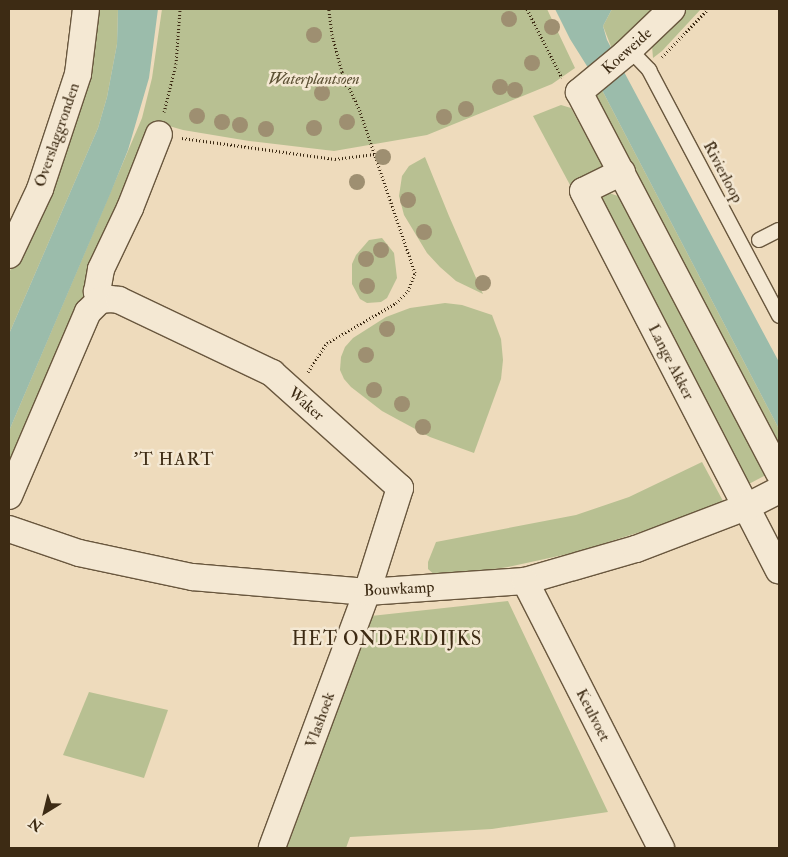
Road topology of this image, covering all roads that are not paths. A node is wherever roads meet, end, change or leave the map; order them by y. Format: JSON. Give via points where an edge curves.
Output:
{"nodes":[{"id":1,"x":86,"y":9,"type":"edge"},
{"id":2,"x":672,"y":9,"type":"edge"},
{"id":3,"x":627,"y":52,"type":"junction"},
{"id":4,"x":159,"y":134,"type":"road end"},
{"id":5,"x":622,"y":172,"type":"junction"},
{"id":6,"x":779,"y":230,"type":"edge"},
{"id":7,"x":759,"y":240,"type":"dead end"},
{"id":8,"x":9,"y":255,"type":"edge"},
{"id":9,"x":100,"y":300,"type":"junction"},
{"id":10,"x":779,"y":316,"type":"edge"},
{"id":11,"x":779,"y":473,"type":"edge"},
{"id":12,"x":779,"y":490,"type":"edge"},
{"id":13,"x":9,"y":496,"type":"edge"},
{"id":14,"x":746,"y":506,"type":"junction"},
{"id":15,"x":9,"y":529,"type":"edge"},
{"id":16,"x":779,"y":570,"type":"edge"},
{"id":17,"x":524,"y":581,"type":"junction"},
{"id":18,"x":367,"y":592,"type":"junction"},
{"id":19,"x":272,"y":848,"type":"edge"},
{"id":20,"x":661,"y":848,"type":"edge"}],
"edges":[{"from":1,"to":8,"type":"street","name":"Overslaggronden","via":[[78,74],[40,188]]},
{"from":2,"to":3,"type":"street","name":"Koeweide"},
{"from":3,"to":5,"type":"street","name":"Koeweide","via":[[585,88]]},
{"from":3,"to":10,"type":"lane","name":"Rivierloop","via":[[649,70]]},
{"from":4,"to":9,"type":"street","via":[[130,208],[101,269]]},
{"from":5,"to":11,"type":"street"},
{"from":5,"to":14,"type":"street","name":"Lange Akker","via":[[583,191]]},
{"from":6,"to":7,"type":"lane"},
{"from":9,"to":13,"type":"street","via":[[88,312]]},
{"from":9,"to":18,"type":"street","name":"Waker","via":[[119,300],[272,373],[400,488]]},
{"from":12,"to":14,"type":"street","name":"Bouwkamp"},
{"from":14,"to":16,"type":"street","name":"Lange Akker"},
{"from":14,"to":17,"type":"street","name":"Bouwkamp","via":[[636,549]]},
{"from":15,"to":18,"type":"street","name":"Bouwkamp","via":[[79,553],[192,577]]},
{"from":17,"to":18,"type":"street","name":"Bouwkamp"},
{"from":17,"to":20,"type":"street","name":"Keulvoet"},
{"from":18,"to":19,"type":"street","name":"Vlashoek"}]}
